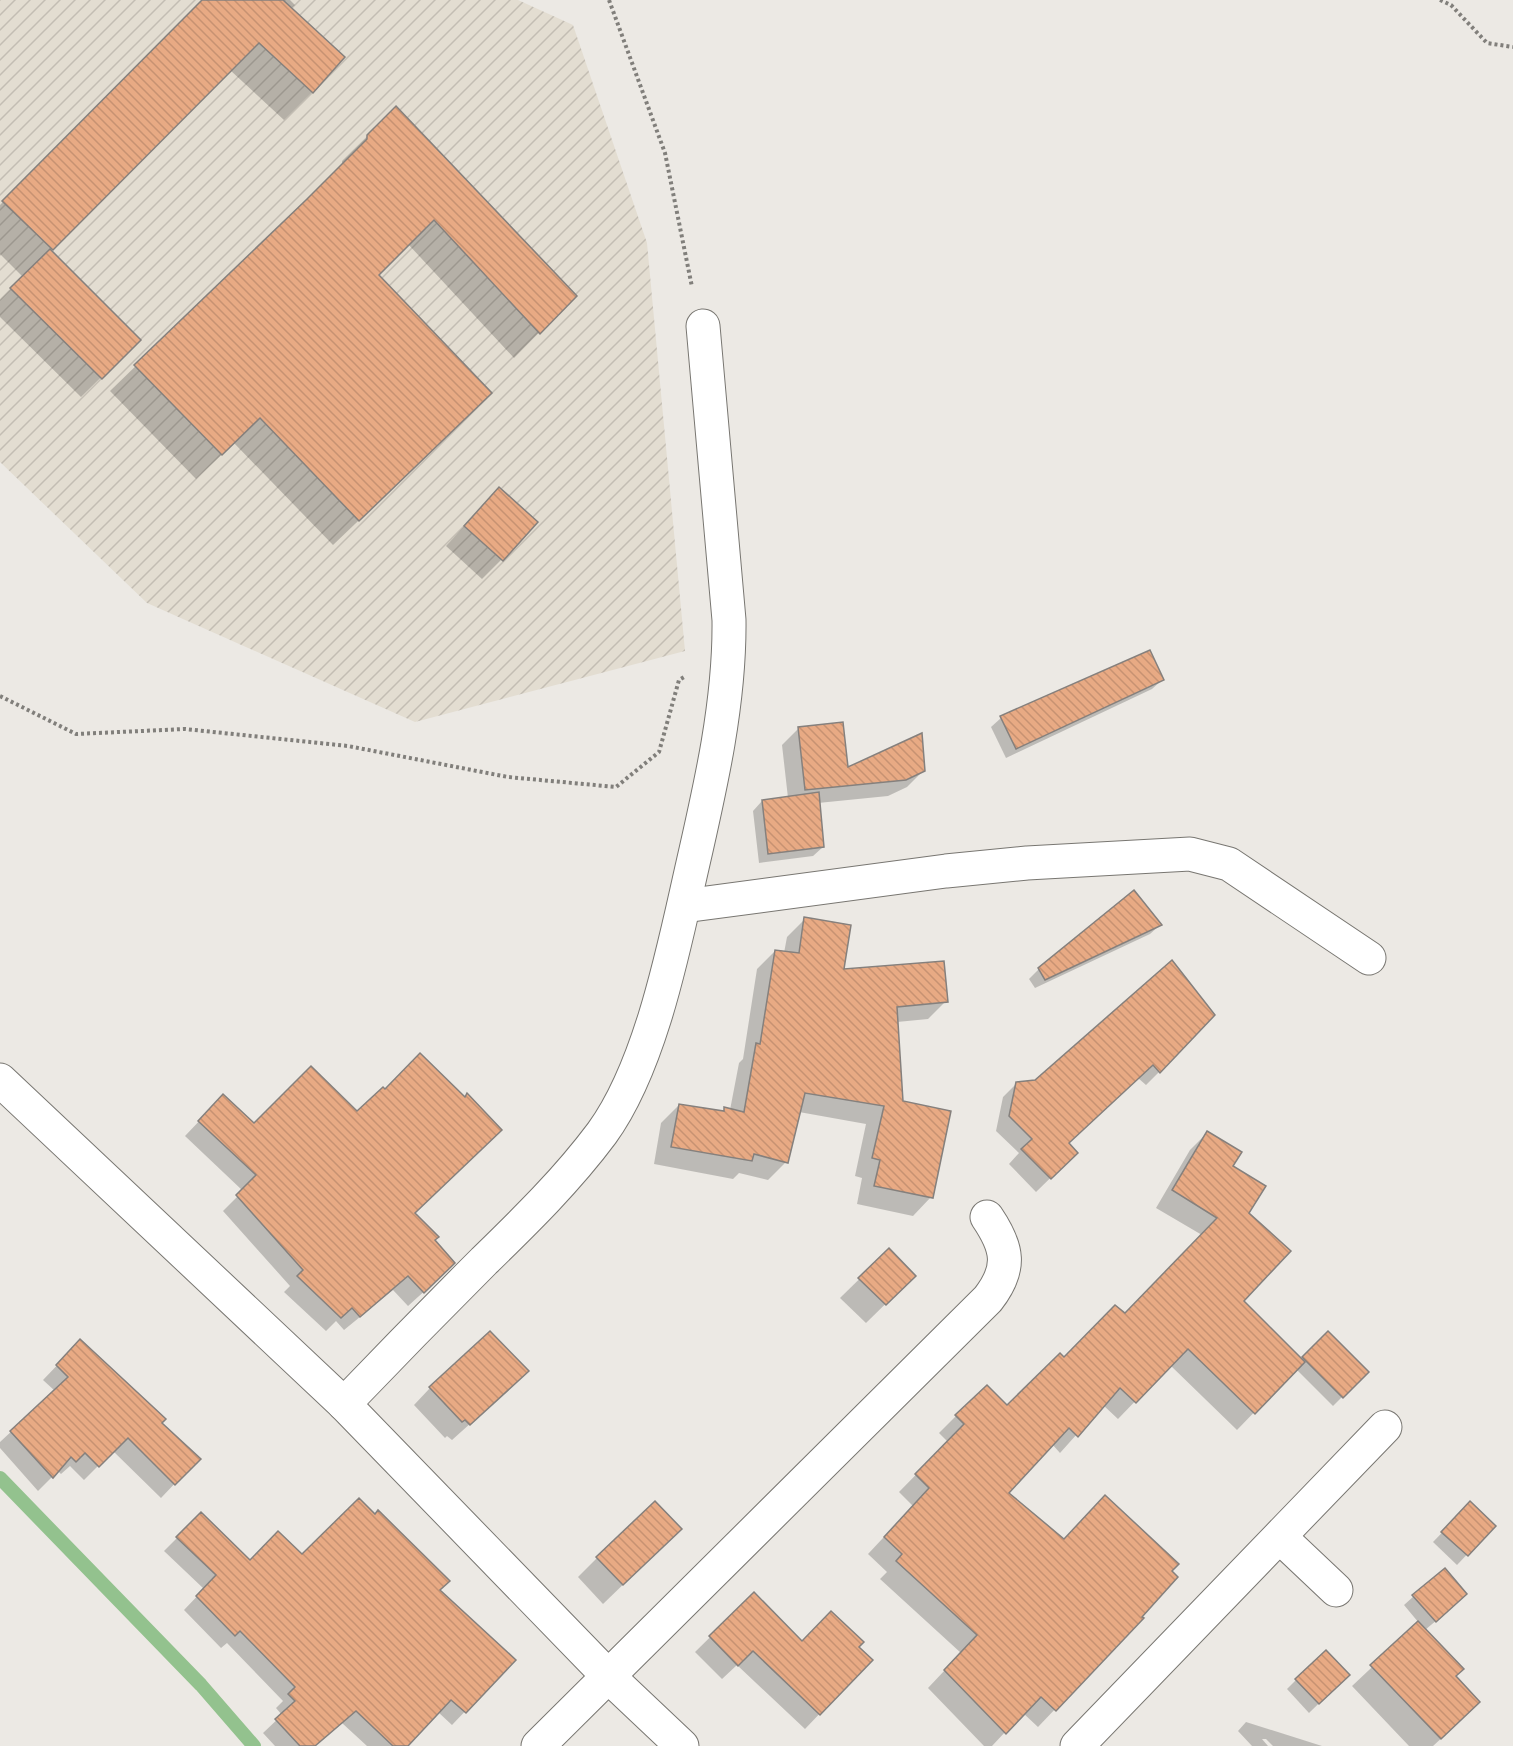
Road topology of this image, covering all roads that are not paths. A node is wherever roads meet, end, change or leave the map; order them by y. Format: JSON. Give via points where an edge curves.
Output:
{"nodes":[{"id":1,"x":703,"y":326,"type":"dead end"},
{"id":2,"x":684,"y":906,"type":"junction"},
{"id":3,"x":1369,"y":958,"type":"dead end"},
{"id":4,"x":0,"y":1080,"type":"edge"},
{"id":5,"x":987,"y":1217,"type":"dead end"},
{"id":6,"x":344,"y":1404,"type":"junction"},
{"id":7,"x":1385,"y":1427,"type":"dead end"},
{"id":8,"x":1281,"y":1538,"type":"junction"},
{"id":9,"x":1336,"y":1590,"type":"dead end"},
{"id":10,"x":609,"y":1677,"type":"junction"},
{"id":11,"x":538,"y":1746,"type":"edge"},
{"id":12,"x":682,"y":1746,"type":"edge"},
{"id":13,"x":1077,"y":1746,"type":"edge"}],
"edges":[{"from":1,"to":2,"type":"street","via":[[729,652],[706,806]]},
{"from":2,"to":3,"type":"street","via":[[981,867],[1190,854],[1230,864]]},
{"from":2,"to":6,"type":"street","via":[[637,1065],[603,1132],[566,1180]]},
{"from":4,"to":6,"type":"street"},
{"from":5,"to":10,"type":"street","via":[[1000,1236],[1005,1256],[998,1287]]},
{"from":6,"to":10,"type":"street"},
{"from":7,"to":8,"type":"street"},
{"from":8,"to":9,"type":"street"},
{"from":8,"to":13,"type":"street"},
{"from":10,"to":11,"type":"street"},
{"from":10,"to":12,"type":"street"}]}
